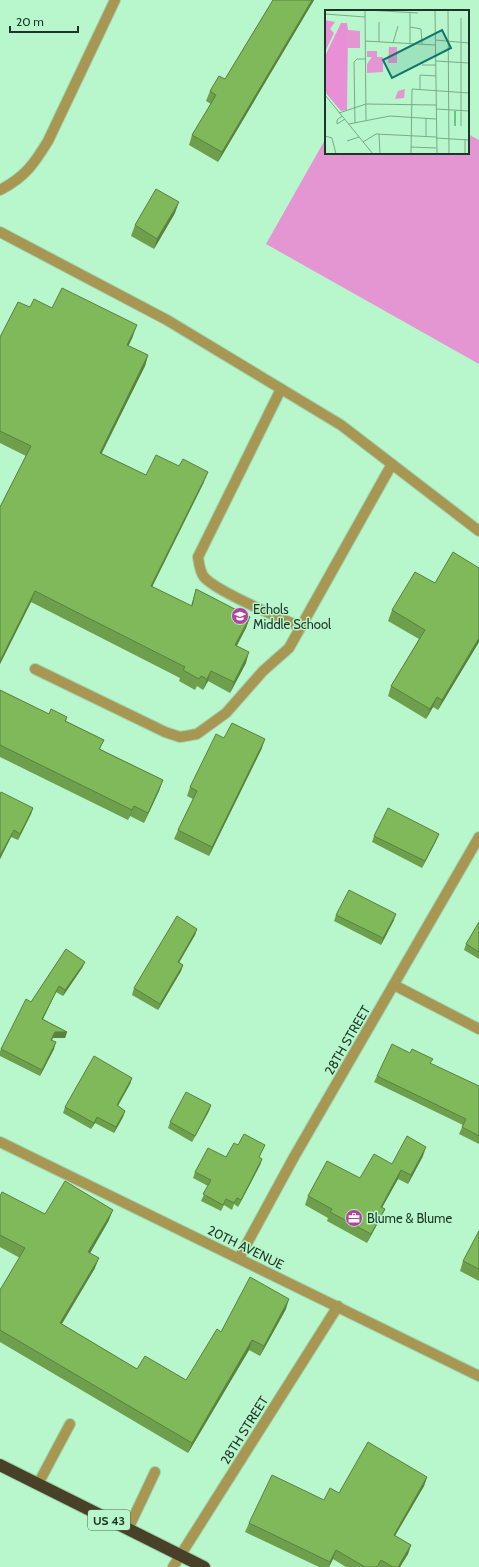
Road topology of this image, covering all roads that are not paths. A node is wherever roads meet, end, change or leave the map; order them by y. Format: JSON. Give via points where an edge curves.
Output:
{"nodes":[{"id":1,"x":115,"y":0,"type":"edge"},
{"id":2,"x":0,"y":190,"type":"edge"},
{"id":3,"x":0,"y":232,"type":"edge"},
{"id":4,"x":281,"y":389,"type":"junction"},
{"id":5,"x":392,"y":464,"type":"junction"},
{"id":6,"x":479,"y":530,"type":"edge"},
{"id":7,"x":301,"y":627,"type":"junction"},
{"id":8,"x":35,"y":669,"type":"dead end"},
{"id":9,"x":479,"y":836,"type":"edge"},
{"id":10,"x":394,"y":985,"type":"junction"},
{"id":11,"x":479,"y":1029,"type":"edge"},
{"id":12,"x":0,"y":1142,"type":"edge"},
{"id":13,"x":239,"y":1258,"type":"junction"},
{"id":14,"x":338,"y":1306,"type":"junction"},
{"id":15,"x":479,"y":1376,"type":"edge"},
{"id":16,"x":70,"y":1424,"type":"dead end"},
{"id":17,"x":0,"y":1465,"type":"edge"},
{"id":18,"x":155,"y":1472,"type":"dead end"},
{"id":19,"x":38,"y":1484,"type":"junction"},
{"id":20,"x":128,"y":1529,"type":"junction"},
{"id":21,"x":180,"y":1555,"type":"junction"},
{"id":22,"x":173,"y":1567,"type":"edge"},
{"id":23,"x":204,"y":1567,"type":"edge"}],
"edges":[{"from":1,"to":2,"type":"street","via":[[48,141],[17,181]]},
{"from":3,"to":4,"type":"street","via":[[167,320]]},
{"from":4,"to":5,"type":"street","via":[[341,425]]},
{"from":4,"to":7,"type":"street","via":[[198,557],[198,562],[204,578],[218,588]]},
{"from":5,"to":6,"type":"street"},
{"from":5,"to":7,"type":"street"},
{"from":7,"to":8,"type":"street","via":[[289,648],[263,671],[226,712],[197,734],[180,737]]},
{"from":9,"to":10,"type":"street","name":"28TH STREET"},
{"from":10,"to":11,"type":"street"},
{"from":10,"to":13,"type":"street","name":"28TH STREET","via":[[294,1156]]},
{"from":12,"to":13,"type":"street","name":"20TH AVENUE"},
{"from":13,"to":14,"type":"street","name":"20TH AVENUE"},
{"from":14,"to":15,"type":"street","name":"20TH AVENUE"},
{"from":14,"to":21,"type":"street","name":"28TH STREET"},
{"from":16,"to":19,"type":"street"},
{"from":17,"to":19,"type":"highway","number":"US 43"},
{"from":18,"to":20,"type":"street"},
{"from":19,"to":20,"type":"highway","number":"US 43"},
{"from":20,"to":21,"type":"highway","number":"US 43"},
{"from":21,"to":22,"type":"street","name":"28TH STREET"},
{"from":21,"to":23,"type":"highway","number":"US 43"}]}
